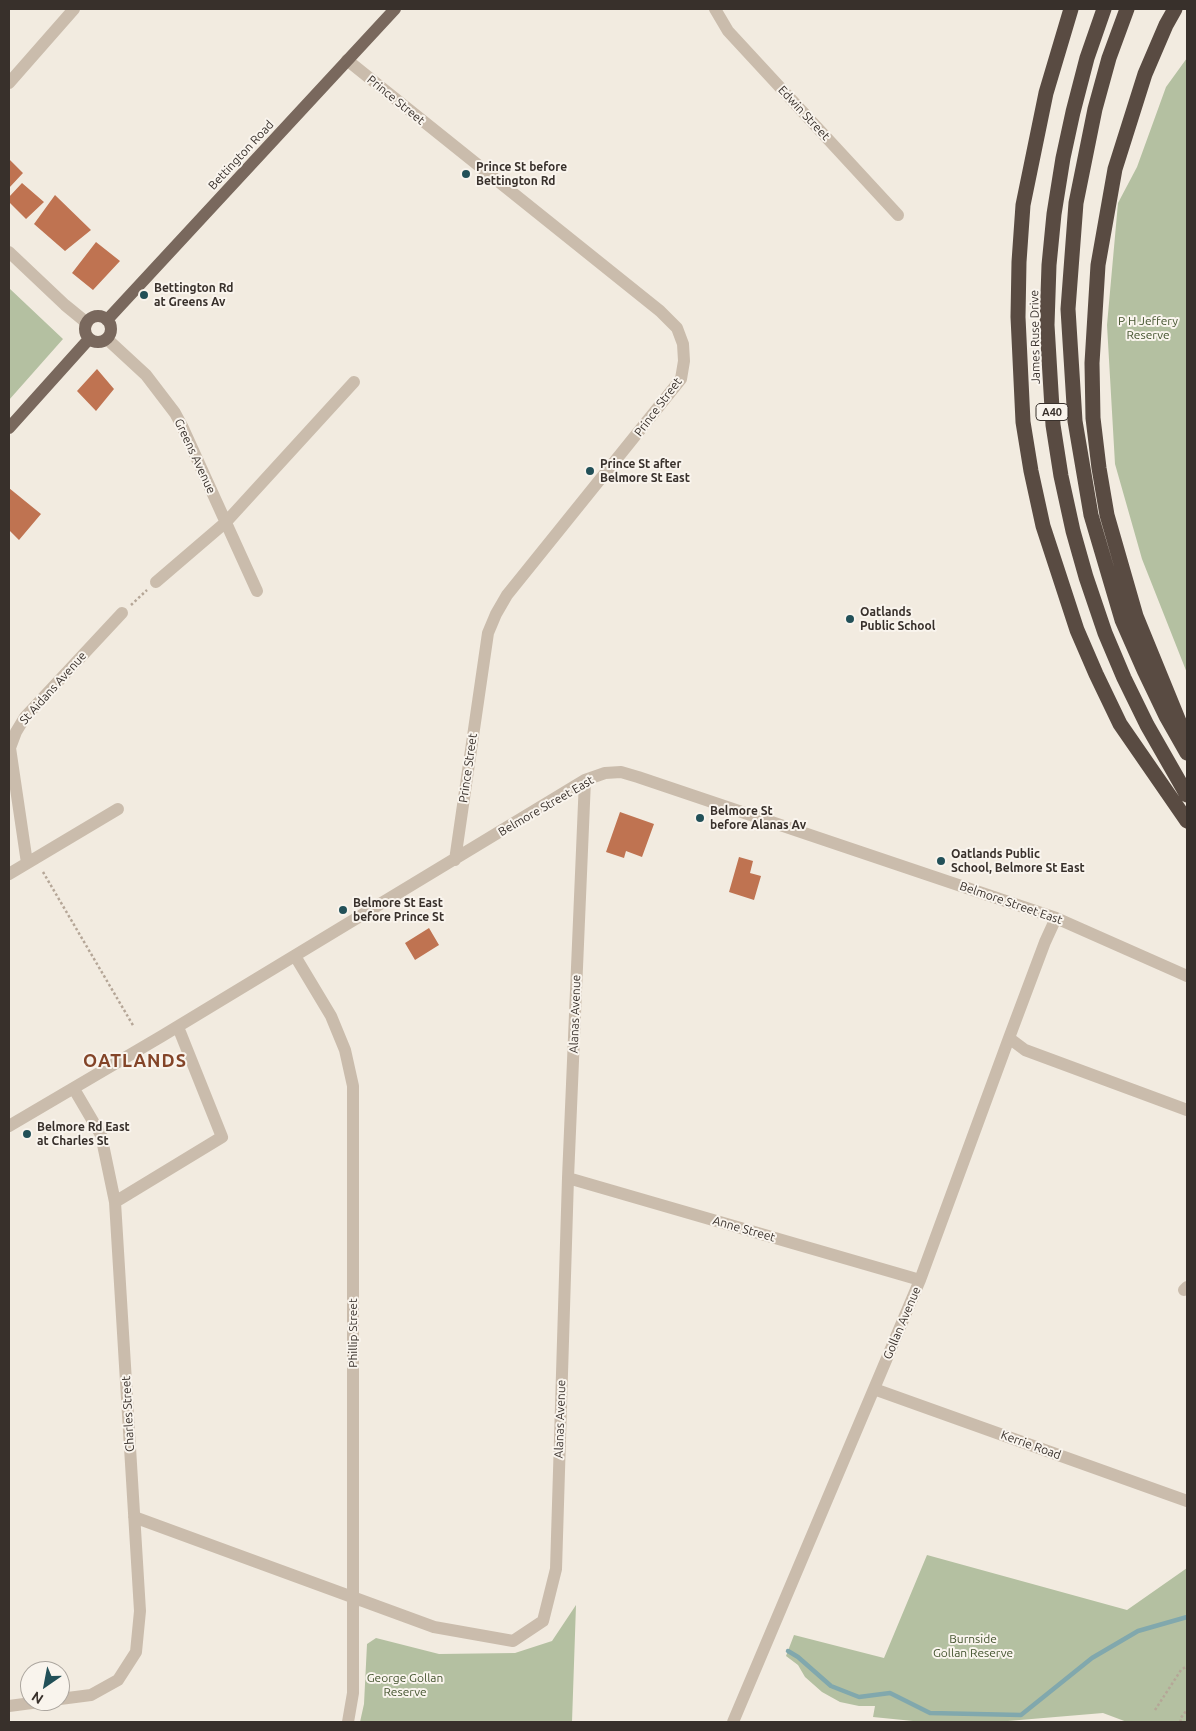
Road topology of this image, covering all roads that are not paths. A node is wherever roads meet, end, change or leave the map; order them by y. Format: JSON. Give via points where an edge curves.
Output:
{"nodes":[{"id":1,"x":74,"y":9,"type":"edge"},
{"id":2,"x":395,"y":9,"type":"edge"},
{"id":3,"x":715,"y":9,"type":"edge"},
{"id":4,"x":1071,"y":9,"type":"edge"},
{"id":5,"x":1104,"y":9,"type":"edge"},
{"id":6,"x":1127,"y":9,"type":"edge"},
{"id":7,"x":1175,"y":9,"type":"edge"},
{"id":8,"x":347,"y":60,"type":"junction"},
{"id":9,"x":9,"y":83,"type":"edge"},
{"id":10,"x":898,"y":215,"type":"dead end"},
{"id":11,"x":9,"y":252,"type":"edge"},
{"id":12,"x":108,"y":320,"type":"junction"},
{"id":13,"x":87,"y":323,"type":"junction"},
{"id":14,"x":89,"y":339,"type":"junction"},
{"id":15,"x":107,"y":339,"type":"junction"},
{"id":16,"x":354,"y":382,"type":"dead end"},
{"id":17,"x":9,"y":428,"type":"edge"},
{"id":18,"x":226,"y":522,"type":"junction"},
{"id":19,"x":156,"y":582,"type":"road end"},
{"id":20,"x":257,"y":591,"type":"dead end"},
{"id":21,"x":122,"y":613,"type":"road end"},
{"id":22,"x":1187,"y":742,"type":"edge"},
{"id":23,"x":1187,"y":753,"type":"edge"},
{"id":24,"x":585,"y":780,"type":"junction"},
{"id":25,"x":1187,"y":795,"type":"edge"},
{"id":26,"x":118,"y":809,"type":"dead end"},
{"id":27,"x":1187,"y":821,"type":"edge"},
{"id":28,"x":455,"y":860,"type":"junction"},
{"id":29,"x":28,"y":863,"type":"junction"},
{"id":30,"x":9,"y":874,"type":"edge"},
{"id":31,"x":1056,"y":918,"type":"junction"},
{"id":32,"x":295,"y":956,"type":"junction"},
{"id":33,"x":1187,"y":976,"type":"edge"},
{"id":34,"x":178,"y":1027,"type":"junction"},
{"id":35,"x":1009,"y":1038,"type":"junction"},
{"id":36,"x":74,"y":1089,"type":"junction"},
{"id":37,"x":1187,"y":1110,"type":"edge"},
{"id":38,"x":9,"y":1126,"type":"edge"},
{"id":39,"x":568,"y":1178,"type":"junction"},
{"id":40,"x":115,"y":1202,"type":"junction"},
{"id":41,"x":920,"y":1280,"type":"junction"},
{"id":42,"x":874,"y":1389,"type":"junction"},
{"id":43,"x":1187,"y":1501,"type":"edge"},
{"id":44,"x":134,"y":1517,"type":"junction"},
{"id":45,"x":352,"y":1598,"type":"junction"},
{"id":46,"x":70,"y":1698,"type":"edge"},
{"id":47,"x":348,"y":1722,"type":"edge"},
{"id":48,"x":733,"y":1722,"type":"edge"}],
"edges":[{"from":1,"to":9,"type":"street"},
{"from":2,"to":8,"type":"main road","name":"Bettington Road"},
{"from":3,"to":10,"type":"street","name":"Edwin Street","via":[[728,31]]},
{"from":4,"to":27,"type":"highway","via":[[1046,94],[1023,205],[1018,317],[1023,422],[1043,526],[1081,639],[1120,724]]},
{"from":5,"to":25,"type":"highway","name":"James Ruse Drive","number":"A40","via":[[1073,112],[1054,214],[1047,325],[1053,425],[1073,530],[1105,633],[1147,725]]},
{"from":6,"to":23,"type":"highway","number":"A40","via":[[1094,109],[1076,203],[1068,309],[1075,421],[1091,515],[1122,620]]},
{"from":7,"to":22,"type":"highway","via":[[1145,74],[1115,170],[1098,265],[1092,363],[1093,418],[1107,515],[1136,616]]},
{"from":8,"to":12,"type":"main road","name":"Bettington Road"},
{"from":8,"to":28,"type":"street","name":"Prince Street","via":[[660,311],[677,328],[683,344],[681,379],[507,595],[496,614],[488,633]]},
{"from":11,"to":13,"type":"street"},
{"from":12,"to":13,"type":"main road","via":[[95,316]]},
{"from":12,"to":15,"type":"main road","via":[[112,329]]},
{"from":13,"to":14,"type":"main road","via":[[85,332]]},
{"from":14,"to":15,"type":"main road","via":[[98,342]]},
{"from":14,"to":17,"type":"main road"},
{"from":15,"to":18,"type":"street","name":"Greens Avenue","via":[[146,375],[175,413]]},
{"from":16,"to":18,"type":"street"},
{"from":18,"to":19,"type":"street"},
{"from":18,"to":20,"type":"street","name":"Greens Avenue"},
{"from":21,"to":29,"type":"street","name":"St Aidans Avenue","via":[[25,717],[16,732],[10,748]]},
{"from":24,"to":28,"type":"street","name":"Belmore Street East"},
{"from":24,"to":31,"type":"street","name":"Belmore Street East","via":[[621,772]]},
{"from":24,"to":39,"type":"street","name":"Alanas Avenue"},
{"from":26,"to":29,"type":"street"},
{"from":28,"to":32,"type":"street","name":"Belmore Street East"},
{"from":29,"to":30,"type":"street"},
{"from":31,"to":33,"type":"street","name":"Belmore Street East"},
{"from":31,"to":35,"type":"street","name":"Gollan Avenue"},
{"from":32,"to":34,"type":"street","name":"Belmore Street East"},
{"from":32,"to":45,"type":"street","name":"Phillip Street","via":[[331,1016],[345,1050],[353,1086]]},
{"from":34,"to":36,"type":"street","name":"Belmore Street East"},
{"from":34,"to":40,"type":"street","via":[[222,1137]]},
{"from":35,"to":37,"type":"street","via":[[1025,1050]]},
{"from":35,"to":41,"type":"street","name":"Gollan Avenue"},
{"from":36,"to":38,"type":"street","name":"Belmore Street East"},
{"from":36,"to":40,"type":"street","name":"Charles Street","via":[[101,1135]]},
{"from":39,"to":41,"type":"street","name":"Anne Street"},
{"from":39,"to":45,"type":"street","name":"Alanas Avenue","via":[[556,1569],[543,1621],[513,1641],[434,1627]]},
{"from":40,"to":44,"type":"street","name":"Charles Street"},
{"from":41,"to":42,"type":"street","name":"Gollan Avenue"},
{"from":42,"to":43,"type":"street","name":"Kerrie Road"},
{"from":42,"to":48,"type":"street","name":"Gollan Avenue"},
{"from":44,"to":45,"type":"street","name":"Alanas Avenue"},
{"from":44,"to":46,"type":"street","name":"Charles Street","via":[[140,1611],[136,1652],[118,1680],[91,1695]]},
{"from":45,"to":47,"type":"street","name":"Phillip Street","via":[[353,1693]]}]}
